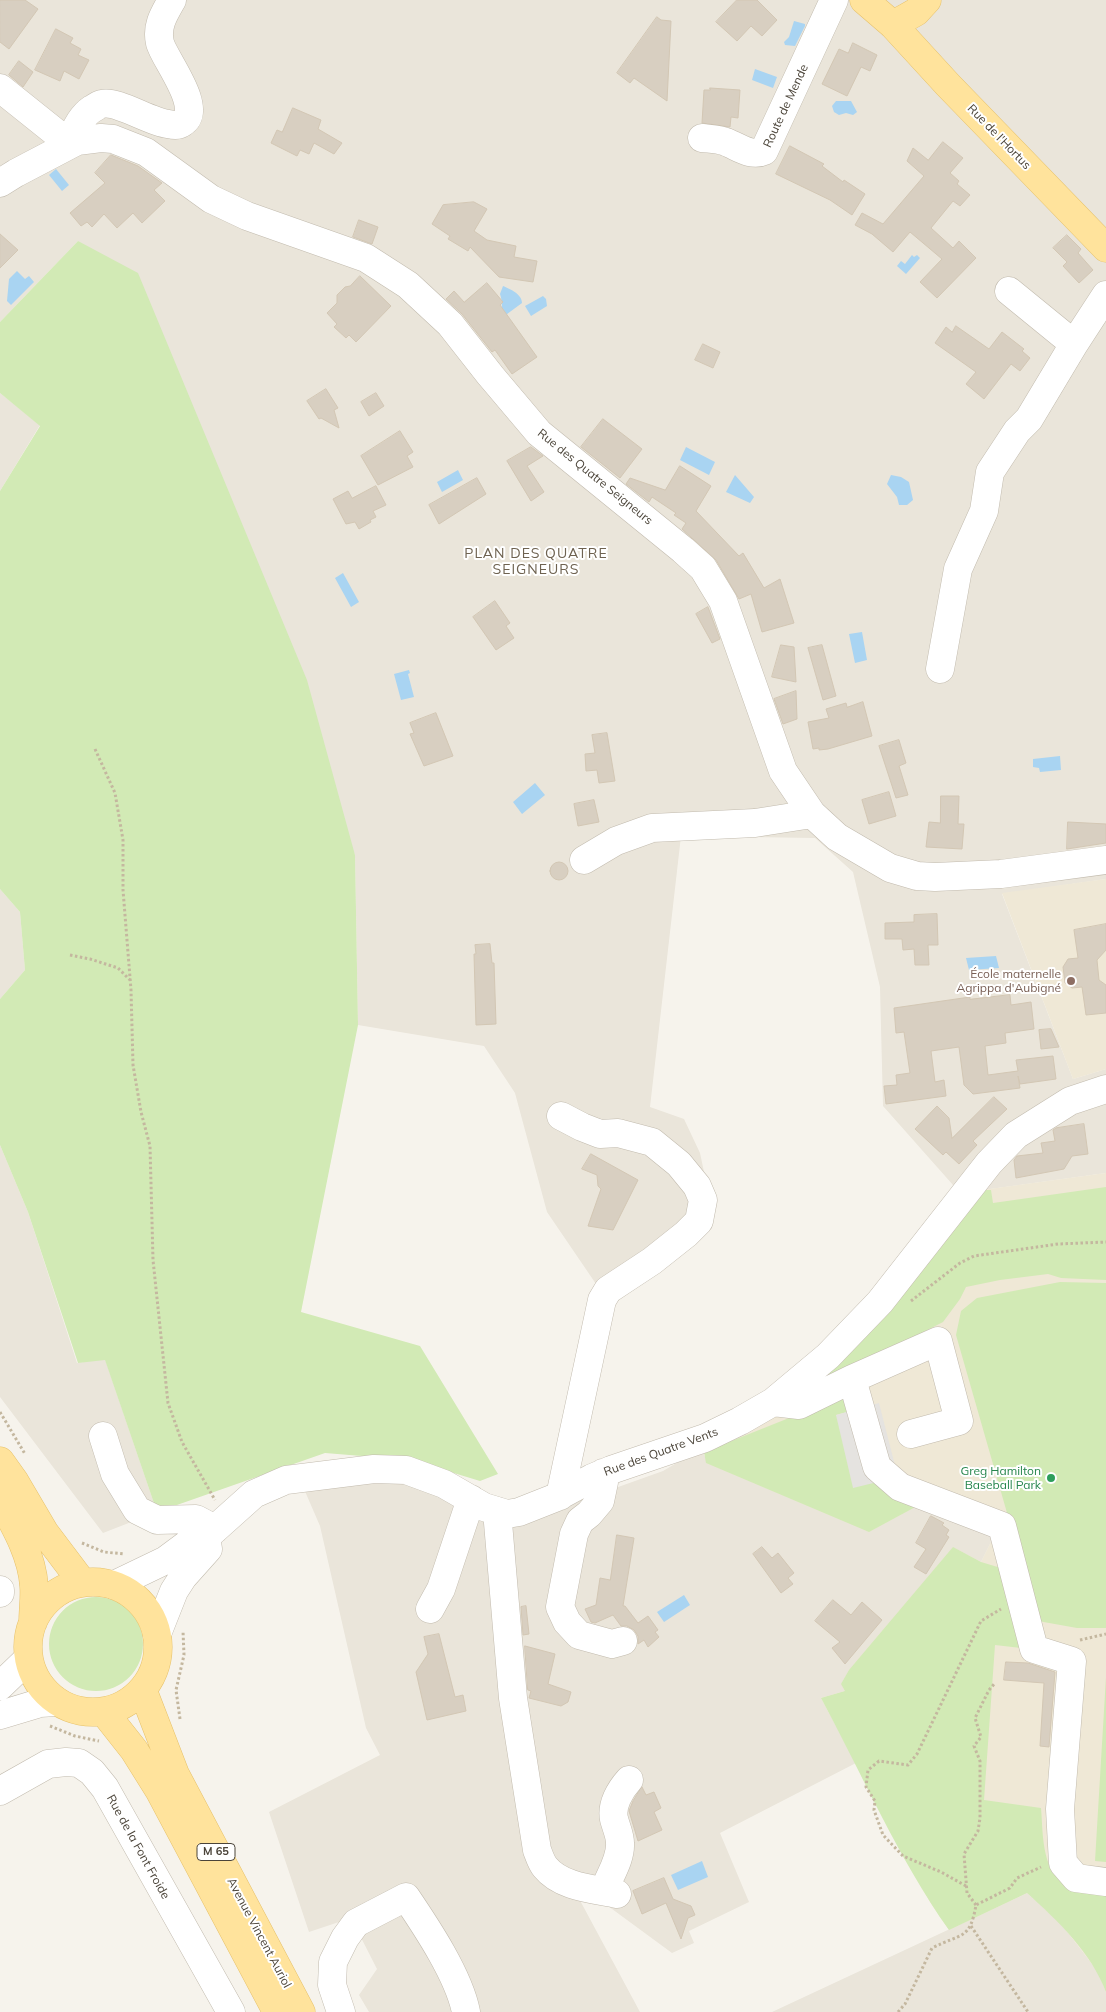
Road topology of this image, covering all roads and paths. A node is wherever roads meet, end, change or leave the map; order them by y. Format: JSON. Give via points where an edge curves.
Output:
{"nodes":[{"id":1,"x":172,"y":0,"type":"edge"},
{"id":2,"x":834,"y":0,"type":"edge"},
{"id":3,"x":864,"y":0,"type":"edge"},
{"id":4,"x":927,"y":0,"type":"edge"},
{"id":5,"x":893,"y":25,"type":"junction"},
{"id":6,"x":0,"y":88,"type":"edge"},
{"id":7,"x":702,"y":138,"type":"dead end"},
{"id":8,"x":70,"y":144,"type":"junction"},
{"id":9,"x":0,"y":183,"type":"edge"},
{"id":10,"x":1106,"y":248,"type":"edge"},
{"id":11,"x":1008,"y":291,"type":"dead end"},
{"id":12,"x":1106,"y":295,"type":"edge"},
{"id":13,"x":1074,"y":344,"type":"junction"},
{"id":14,"x":940,"y":669,"type":"dead end"},
{"id":15,"x":95,"y":749,"type":"dead end"},
{"id":16,"x":812,"y":814,"type":"junction"},
{"id":17,"x":584,"y":860,"type":"dead end"},
{"id":18,"x":1106,"y":860,"type":"edge"},
{"id":19,"x":70,"y":955,"type":"dead end"},
{"id":20,"x":130,"y":980,"type":"junction"},
{"id":21,"x":1106,"y":1089,"type":"edge"},
{"id":22,"x":561,"y":1116,"type":"dead end"},
{"id":23,"x":1106,"y":1242,"type":"edge"},
{"id":24,"x":908,"y":1303,"type":"dead end"},
{"id":25,"x":852,"y":1379,"type":"junction"},
{"id":26,"x":773,"y":1402,"type":"junction"},
{"id":27,"x":0,"y":1412,"type":"edge"},
{"id":28,"x":911,"y":1434,"type":"dead end"},
{"id":29,"x":103,"y":1436,"type":"dead end"},
{"id":30,"x":28,"y":1458,"type":"dead end"},
{"id":31,"x":0,"y":1461,"type":"edge"},
{"id":32,"x":602,"y":1473,"type":"junction"},
{"id":33,"x":560,"y":1496,"type":"junction"},
{"id":34,"x":0,"y":1499,"type":"edge"},
{"id":35,"x":471,"y":1499,"type":"junction"},
{"id":36,"x":497,"y":1511,"type":"junction"},
{"id":37,"x":216,"y":1527,"type":"junction"},
{"id":38,"x":82,"y":1543,"type":"dead end"},
{"id":39,"x":128,"y":1555,"type":"dead end"},
{"id":40,"x":82,"y":1582,"type":"junction"},
{"id":41,"x":114,"y":1585,"type":"junction"},
{"id":42,"x":1021,"y":1597,"type":"junction"},
{"id":43,"x":430,"y":1609,"type":"dead end"},
{"id":44,"x":33,"y":1622,"type":"junction"},
{"id":45,"x":170,"y":1631,"type":"junction"},
{"id":46,"x":623,"y":1641,"type":"dead end"},
{"id":47,"x":28,"y":1659,"type":"junction"},
{"id":48,"x":995,"y":1683,"type":"dead end"},
{"id":49,"x":0,"y":1686,"type":"edge"},
{"id":50,"x":143,"y":1691,"type":"junction"},
{"id":51,"x":104,"y":1712,"type":"junction"},
{"id":52,"x":52,"y":1713,"type":"junction"},
{"id":53,"x":0,"y":1716,"type":"edge"},
{"id":54,"x":180,"y":1720,"type":"dead end"},
{"id":55,"x":101,"y":1742,"type":"dead end"},
{"id":56,"x":629,"y":1780,"type":"dead end"},
{"id":57,"x":0,"y":1791,"type":"edge"},
{"id":58,"x":1068,"y":1868,"type":"junction"},
{"id":59,"x":1106,"y":1882,"type":"edge"},
{"id":60,"x":966,"y":1886,"type":"junction"},
{"id":61,"x":976,"y":1905,"type":"junction"},
{"id":62,"x":971,"y":1926,"type":"junction"},
{"id":63,"x":231,"y":2012,"type":"edge"},
{"id":64,"x":277,"y":2012,"type":"edge"},
{"id":65,"x":302,"y":2012,"type":"edge"},
{"id":66,"x":341,"y":2012,"type":"edge"},
{"id":67,"x":466,"y":2012,"type":"edge"},
{"id":68,"x":898,"y":2012,"type":"edge"},
{"id":69,"x":1028,"y":2012,"type":"edge"}],
"edges":[{"from":1,"to":8,"type":"street","via":[[162,17],[160,44],[183,88],[187,118],[175,125],[157,123],[120,106],[103,103],[89,111],[76,127]]},
{"from":2,"to":7,"type":"street","name":"Route de Mende","via":[[764,151],[758,154],[748,152],[724,141]]},
{"from":3,"to":5,"type":"main road"},
{"from":4,"to":5,"type":"main road","via":[[916,12]]},
{"from":5,"to":10,"type":"main road","name":"Rue de l'Hortus"},
{"from":6,"to":8,"type":"street"},
{"from":8,"to":9,"type":"street","name":"Rue des Quatre Seigneurs"},
{"from":8,"to":16,"type":"street","name":"Rue des Quatre Seigneurs","via":[[101,138],[146,152],[211,199],[247,216],[366,258],[431,305],[539,432],[703,568],[723,601],[783,771]]},
{"from":11,"to":13,"type":"street"},
{"from":12,"to":13,"type":"street"},
{"from":13,"to":14,"type":"street","via":[[1029,419],[1017,431],[990,472],[984,511],[958,569]]},
{"from":15,"to":20,"type":"path","via":[[115,793],[123,840]]},
{"from":16,"to":17,"type":"street","via":[[755,823],[652,828],[616,841]]},
{"from":16,"to":18,"type":"street","name":"Rue des Quatre Seigneurs","via":[[848,845],[890,868],[917,876],[1001,874]]},
{"from":19,"to":20,"type":"path","via":[[118,968]]},
{"from":20,"to":37,"type":"path","via":[[134,1065],[150,1146],[154,1260],[168,1403],[182,1442],[209,1490]]},
{"from":21,"to":26,"type":"street","name":"Rue des Quatre Vents","via":[[1070,1101],[1016,1135],[989,1163],[880,1302],[828,1356]]},
{"from":22,"to":33,"type":"street","via":[[600,1134],[618,1133],[652,1142],[679,1164],[697,1186],[703,1200],[699,1221],[686,1234],[608,1290],[602,1300]]},
{"from":23,"to":24,"type":"path","via":[[1058,1244],[974,1256]]},
{"from":25,"to":26,"type":"street","via":[[799,1405]]},
{"from":25,"to":28,"type":"street","via":[[938,1342],[959,1421]]},
{"from":25,"to":42,"type":"street","via":[[877,1467],[900,1487],[1002,1526]]},
{"from":26,"to":32,"type":"street","name":"Rue des Quatre Vents","via":[[705,1438]]},
{"from":27,"to":30,"type":"path"},
{"from":29,"to":37,"type":"street","via":[[115,1474],[137,1510],[157,1520],[196,1520]]},
{"from":31,"to":40,"type":"main road","via":[[45,1533]]},
{"from":32,"to":33,"type":"street","name":"Rue des Quatre Vents"},
{"from":32,"to":46,"type":"street","via":[[604,1482],[600,1501],[580,1521],[574,1534],[560,1607],[567,1622],[579,1635],[612,1644]]},
{"from":33,"to":36,"type":"street","name":"Rue des Quatre Vents","via":[[519,1512],[507,1514]]},
{"from":34,"to":44,"type":"main road","via":[[25,1549],[32,1571]]},
{"from":35,"to":36,"type":"street","name":"Rue des Quatre Vents"},
{"from":35,"to":37,"type":"street","name":"Rue des Quatre Vents","via":[[444,1484],[406,1470],[374,1469],[286,1480],[254,1494]]},
{"from":35,"to":43,"type":"street","via":[[441,1589]]},
{"from":36,"to":56,"type":"street","via":[[513,1698],[536,1850],[544,1866],[555,1877],[576,1886],[611,1893],[620,1843],[614,1816],[615,1802]]},
{"from":37,"to":41,"type":"street","name":"Rue des Quatre Vents","via":[[197,1536],[166,1560]]},
{"from":37,"to":45,"type":"street","via":[[208,1548],[174,1591]]},
{"from":38,"to":39,"type":"path","via":[[104,1552]]},
{"from":40,"to":41,"type":"main road"},
{"from":40,"to":44,"type":"main road","via":[[50,1598]]},
{"from":41,"to":45,"type":"main road","via":[[137,1598],[153,1620]]},
{"from":42,"to":58,"type":"street","via":[[1034,1649],[1072,1661],[1060,1808],[1063,1863]]},
{"from":42,"to":60,"type":"path","via":[[981,1621],[918,1754],[908,1765],[879,1761],[868,1770],[866,1787],[875,1801],[874,1810],[883,1834],[904,1856]]},
{"from":44,"to":47,"type":"main road"},
{"from":45,"to":50,"type":"main road","via":[[159,1649],[157,1664]]},
{"from":45,"to":54,"type":"path","via":[[184,1655],[176,1690]]},
{"from":47,"to":49,"type":"street"},
{"from":47,"to":52,"type":"main road"},
{"from":48,"to":60,"type":"path","via":[[988,1690],[975,1718],[981,1737],[974,1746],[980,1761],[980,1818],[978,1831],[964,1854]]},
{"from":50,"to":51,"type":"main road","via":[[125,1705]]},
{"from":50,"to":65,"type":"main road","name":"Avenue Vincent Auriol","number":"M 65","via":[[175,1774]]},
{"from":51,"to":52,"type":"main road"},
{"from":51,"to":64,"type":"main road","name":"Avenue Vincent Auriol","number":"M 65","via":[[134,1750],[159,1790]]},
{"from":52,"to":53,"type":"street","via":[[40,1703]]},
{"from":52,"to":55,"type":"path","via":[[75,1736]]},
{"from":57,"to":63,"type":"street","name":"Rue de la Font Froide","via":[[48,1764],[79,1763],[92,1772],[110,1796]]},
{"from":58,"to":59,"type":"street","via":[[1076,1878]]},
{"from":58,"to":61,"type":"path","via":[[1040,1866],[1017,1878],[1010,1888]]},
{"from":60,"to":61,"type":"path"},
{"from":61,"to":62,"type":"path"},
{"from":62,"to":68,"type":"path","via":[[967,1933],[932,1948]]},
{"from":62,"to":69,"type":"path"},
{"from":66,"to":67,"type":"street","via":[[332,1985],[333,1962],[345,1938],[356,1923],[406,1897],[463,1994]]}]}
